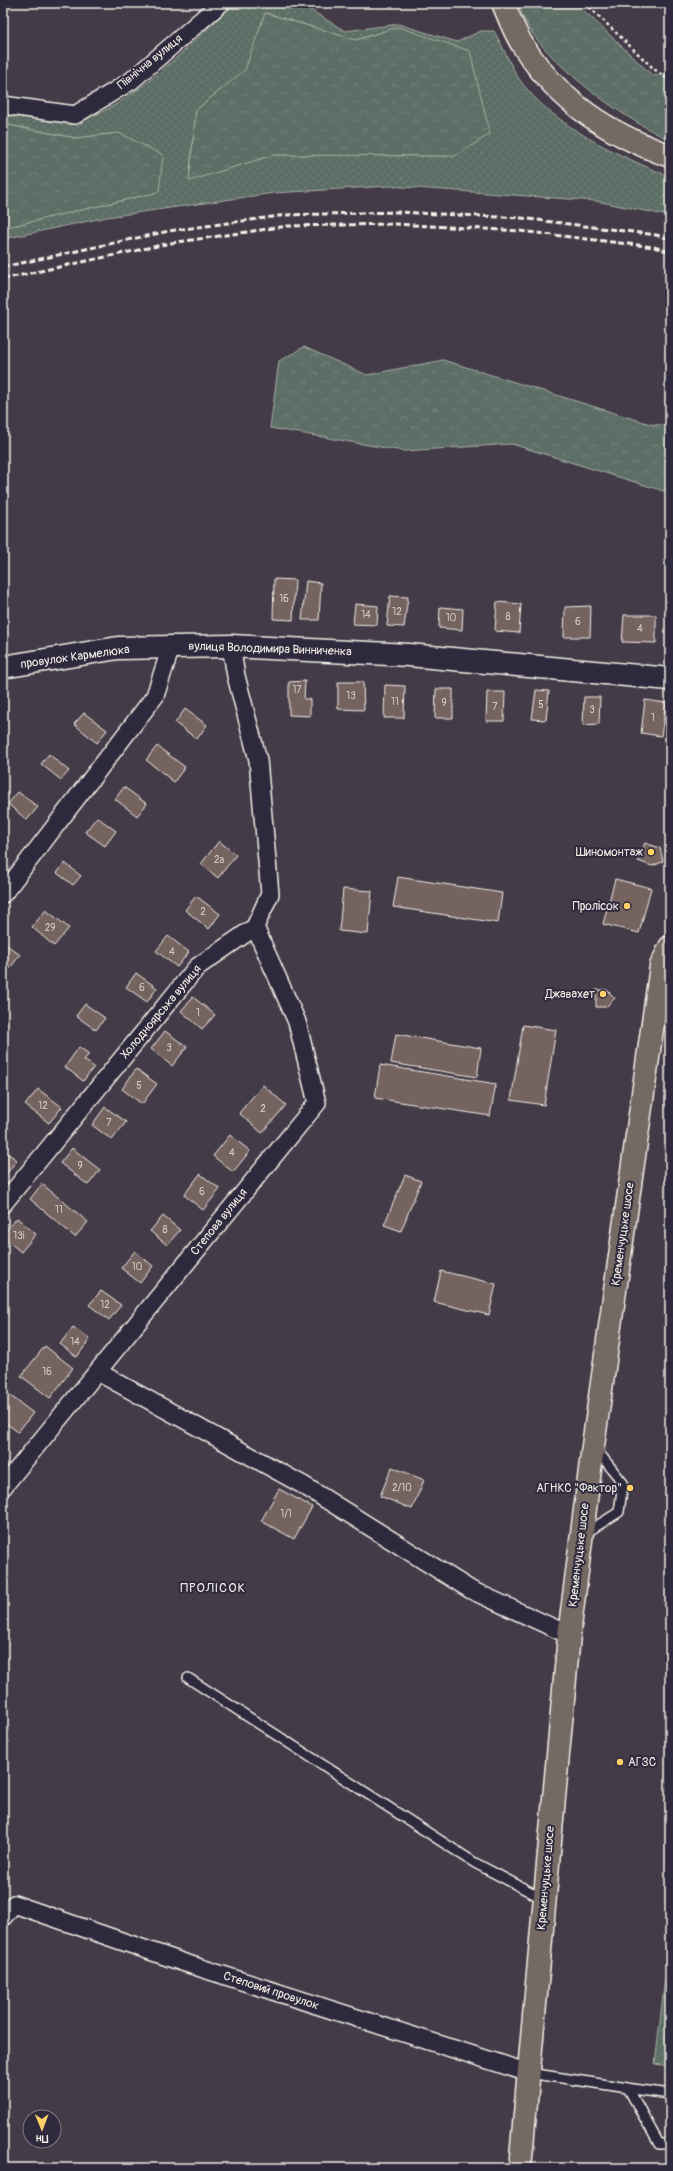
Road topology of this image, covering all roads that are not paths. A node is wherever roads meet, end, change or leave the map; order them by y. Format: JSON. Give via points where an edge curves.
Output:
{"nodes":[{"id":1,"x":221,"y":3,"type":"edge"},
{"id":2,"x":503,"y":3,"type":"edge"},
{"id":3,"x":3,"y":105,"type":"edge"},
{"id":4,"x":670,"y":156,"type":"edge"},
{"id":5,"x":231,"y":646,"type":"junction"},
{"id":6,"x":172,"y":647,"type":"junction"},
{"id":7,"x":3,"y":668,"type":"edge"},
{"id":8,"x":670,"y":679,"type":"edge"},
{"id":9,"x":3,"y":894,"type":"edge"},
{"id":10,"x":255,"y":927,"type":"junction"},
{"id":11,"x":670,"y":947,"type":"edge"},
{"id":12,"x":3,"y":1204,"type":"edge"},
{"id":13,"x":98,"y":1372,"type":"junction"},
{"id":14,"x":592,"y":1446,"type":"junction"},
{"id":15,"x":3,"y":1487,"type":"edge"},
{"id":16,"x":582,"y":1534,"type":"junction"},
{"id":17,"x":569,"y":1635,"type":"junction"},
{"id":18,"x":188,"y":1678,"type":"dead end"},
{"id":19,"x":544,"y":1899,"type":"junction"},
{"id":20,"x":9,"y":1910,"type":"edge"},
{"id":21,"x":529,"y":2073,"type":"junction"},
{"id":22,"x":626,"y":2088,"type":"junction"},
{"id":23,"x":670,"y":2094,"type":"edge"},
{"id":24,"x":670,"y":2144,"type":"edge"},
{"id":25,"x":520,"y":2168,"type":"edge"}],
"edges":[{"from":1,"to":3,"type":"street","name":"Північна вулиця","via":[[131,81],[75,115]]},
{"from":2,"to":4,"type":"highway","via":[[523,46],[547,80],[576,106],[608,129],[644,147]]},
{"from":5,"to":6,"type":"street","name":"вулиця Володимира Винниченка"},
{"from":5,"to":8,"type":"street","name":"вулиця Володимира Винниченка","via":[[409,655]]},
{"from":5,"to":10,"type":"street","via":[[236,676],[258,760],[270,894]]},
{"from":6,"to":7,"type":"street","name":"провулок Кармелюка","via":[[118,648]]},
{"from":6,"to":9,"type":"street","name":"вулиця Володимира Винниченка","via":[[155,696]]},
{"from":10,"to":12,"type":"street","name":"Холодноярська вулиця","via":[[198,967]]},
{"from":10,"to":13,"type":"street","name":"Степова вулиця","via":[[297,1022],[317,1103]]},
{"from":11,"to":14,"type":"highway","name":"Кременчуцьке шосе","via":[[662,966]]},
{"from":13,"to":15,"type":"street","name":"Степова вулиця"},
{"from":13,"to":17,"type":"street","via":[[303,1485],[471,1590]]},
{"from":14,"to":16,"type":"highway","name":"Кременчуцьке шосе"},
{"from":14,"to":16,"type":"lane","via":[[623,1483],[619,1512]]},
{"from":16,"to":17,"type":"highway","name":"Кременчуцьке шосе"},
{"from":17,"to":19,"type":"highway","name":"Кременчуцьке шосе"},
{"from":18,"to":19,"type":"lane","via":[[476,1863]]},
{"from":19,"to":21,"type":"highway","name":"Кременчуцьке шосе"},
{"from":20,"to":21,"type":"street","name":"Степовий провулок"},
{"from":21,"to":22,"type":"lane"},
{"from":21,"to":25,"type":"highway","name":"Кременчуцьке шосе"},
{"from":22,"to":23,"type":"lane"},
{"from":22,"to":24,"type":"lane","via":[[659,2144]]}]}
